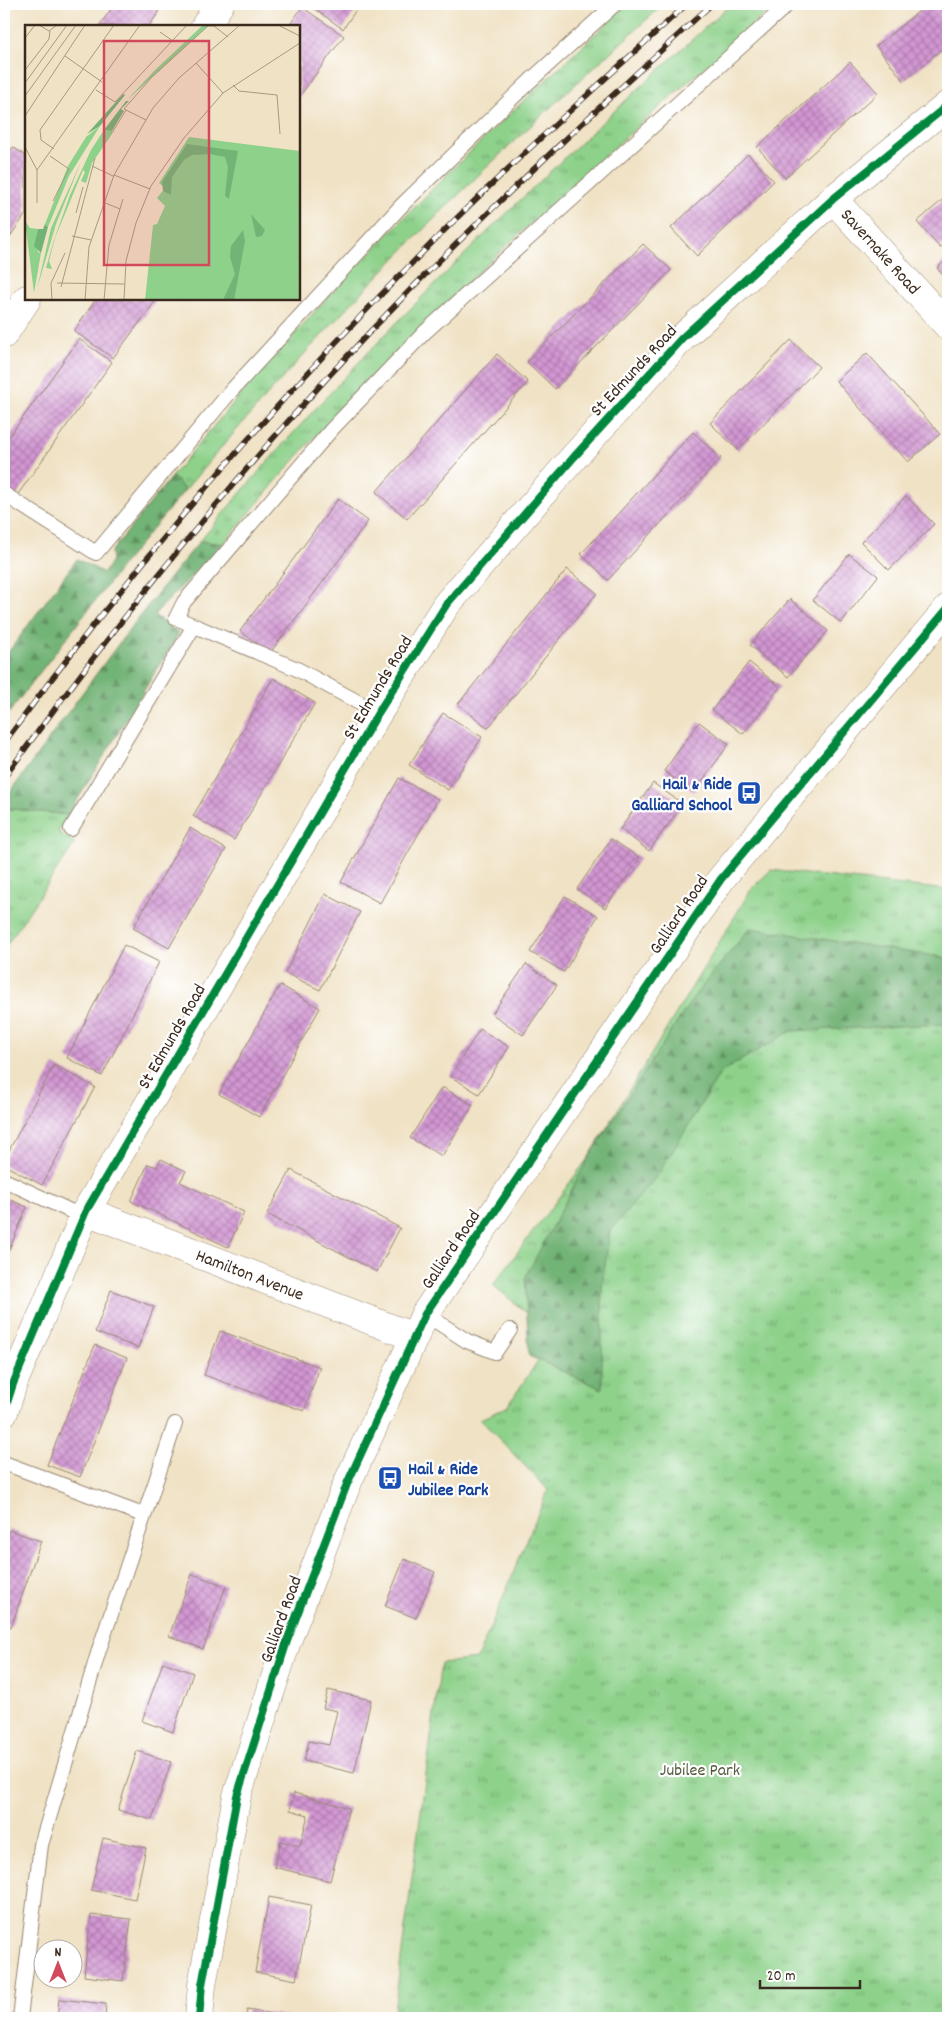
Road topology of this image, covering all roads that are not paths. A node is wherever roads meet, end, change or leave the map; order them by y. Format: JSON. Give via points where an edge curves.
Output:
{"nodes":[{"id":1,"x":220,"y":4,"type":"edge"},
{"id":2,"x":615,"y":4,"type":"edge"},
{"id":3,"x":788,"y":4,"type":"edge"},
{"id":4,"x":206,"y":25,"type":"edge"},
{"id":5,"x":948,"y":105,"type":"edge"},
{"id":6,"x":833,"y":199,"type":"junction"},
{"id":7,"x":26,"y":300,"type":"edge"},
{"id":8,"x":948,"y":326,"type":"edge"},
{"id":9,"x":4,"y":334,"type":"edge"},
{"id":10,"x":4,"y":494,"type":"edge"},
{"id":11,"x":948,"y":608,"type":"edge"},
{"id":12,"x":194,"y":626,"type":"junction"},
{"id":13,"x":378,"y":713,"type":"junction"},
{"id":14,"x":71,"y":829,"type":"dead end"},
{"id":15,"x":4,"y":1180,"type":"edge"},
{"id":16,"x":84,"y":1214,"type":"junction"},
{"id":17,"x":419,"y":1325,"type":"junction"},
{"id":18,"x":510,"y":1330,"type":"dead end"},
{"id":19,"x":4,"y":1412,"type":"edge"},
{"id":20,"x":175,"y":1424,"type":"dead end"},
{"id":21,"x":4,"y":1463,"type":"edge"},
{"id":22,"x":143,"y":1516,"type":"junction"},
{"id":23,"x":20,"y":2018,"type":"edge"},
{"id":24,"x":199,"y":2018,"type":"edge"}],
"edges":[{"from":1,"to":4,"type":"street"},
{"from":2,"to":10,"type":"lane","via":[[403,204],[231,390],[96,553]]},
{"from":3,"to":12,"type":"lane","via":[[432,326],[332,429],[184,602],[176,618]]},
{"from":5,"to":6,"type":"street","name":"St Edmunds Road"},
{"from":6,"to":8,"type":"street","name":"Savernake Road"},
{"from":6,"to":13,"type":"street","name":"St Edmunds Road","via":[[682,338],[574,457],[446,605]]},
{"from":7,"to":9,"type":"street"},
{"from":11,"to":17,"type":"street","name":"Galliard Road","via":[[720,879]]},
{"from":12,"to":13,"type":"lane","via":[[297,669]]},
{"from":12,"to":14,"type":"lane"},
{"from":13,"to":16,"type":"street","name":"St Edmunds Road"},
{"from":15,"to":16,"type":"lane"},
{"from":16,"to":17,"type":"street","name":"Hamilton Avenue"},
{"from":16,"to":19,"type":"street","name":"St Edmunds Road"},
{"from":17,"to":18,"type":"lane","via":[[495,1352]]},
{"from":17,"to":24,"type":"street","name":"Galliard Road","via":[[347,1484],[287,1641],[237,1796],[202,1985]]},
{"from":20,"to":22,"type":"lane"},
{"from":21,"to":22,"type":"lane"},
{"from":22,"to":23,"type":"lane","via":[[40,1845]]}]}
